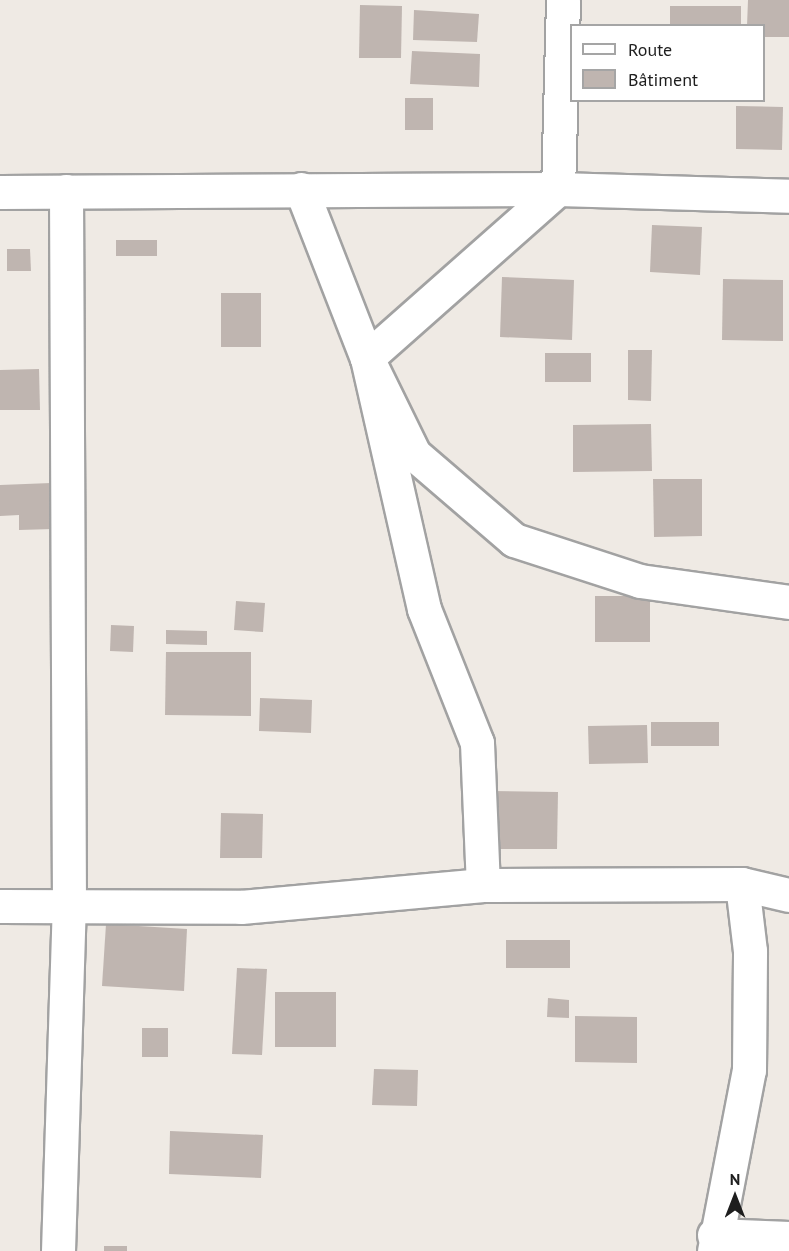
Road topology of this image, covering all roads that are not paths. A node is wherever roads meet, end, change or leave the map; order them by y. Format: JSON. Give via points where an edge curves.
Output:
{"nodes":[{"id":1,"x":563,"y":0,"type":"edge"},
{"id":2,"x":301,"y":189,"type":"junction"},
{"id":3,"x":558,"y":189,"type":"junction"},
{"id":4,"x":66,"y":191,"type":"junction"},
{"id":5,"x":0,"y":192,"type":"edge"},
{"id":6,"x":789,"y":196,"type":"edge"},
{"id":7,"x":367,"y":358,"type":"junction"},
{"id":8,"x":789,"y":602,"type":"edge"},
{"id":9,"x":742,"y":884,"type":"junction"},
{"id":10,"x":483,"y":885,"type":"junction"},
{"id":11,"x":789,"y":895,"type":"edge"},
{"id":12,"x":0,"y":906,"type":"edge"},
{"id":13,"x":69,"y":906,"type":"junction"},
{"id":14,"x":789,"y":1238,"type":"edge"},
{"id":15,"x":714,"y":1243,"type":"edge"},
{"id":16,"x":57,"y":1251,"type":"edge"}],
"edges":[{"from":1,"to":3,"type":"street"},
{"from":2,"to":3,"type":"street"},
{"from":2,"to":4,"type":"street"},
{"from":2,"to":7,"type":"street"},
{"from":3,"to":6,"type":"street"},
{"from":3,"to":7,"type":"street"},
{"from":4,"to":5,"type":"street"},
{"from":4,"to":13,"type":"street"},
{"from":7,"to":8,"type":"street","via":[[414,454],[514,540],[640,581]]},
{"from":7,"to":10,"type":"street","via":[[424,609],[477,743]]},
{"from":9,"to":10,"type":"street"},
{"from":9,"to":11,"type":"street"},
{"from":9,"to":15,"type":"street","via":[[750,951],[749,1070]]},
{"from":10,"to":13,"type":"street","via":[[241,907]]},
{"from":12,"to":13,"type":"street"},
{"from":13,"to":16,"type":"street"},
{"from":14,"to":15,"type":"street"}]}
